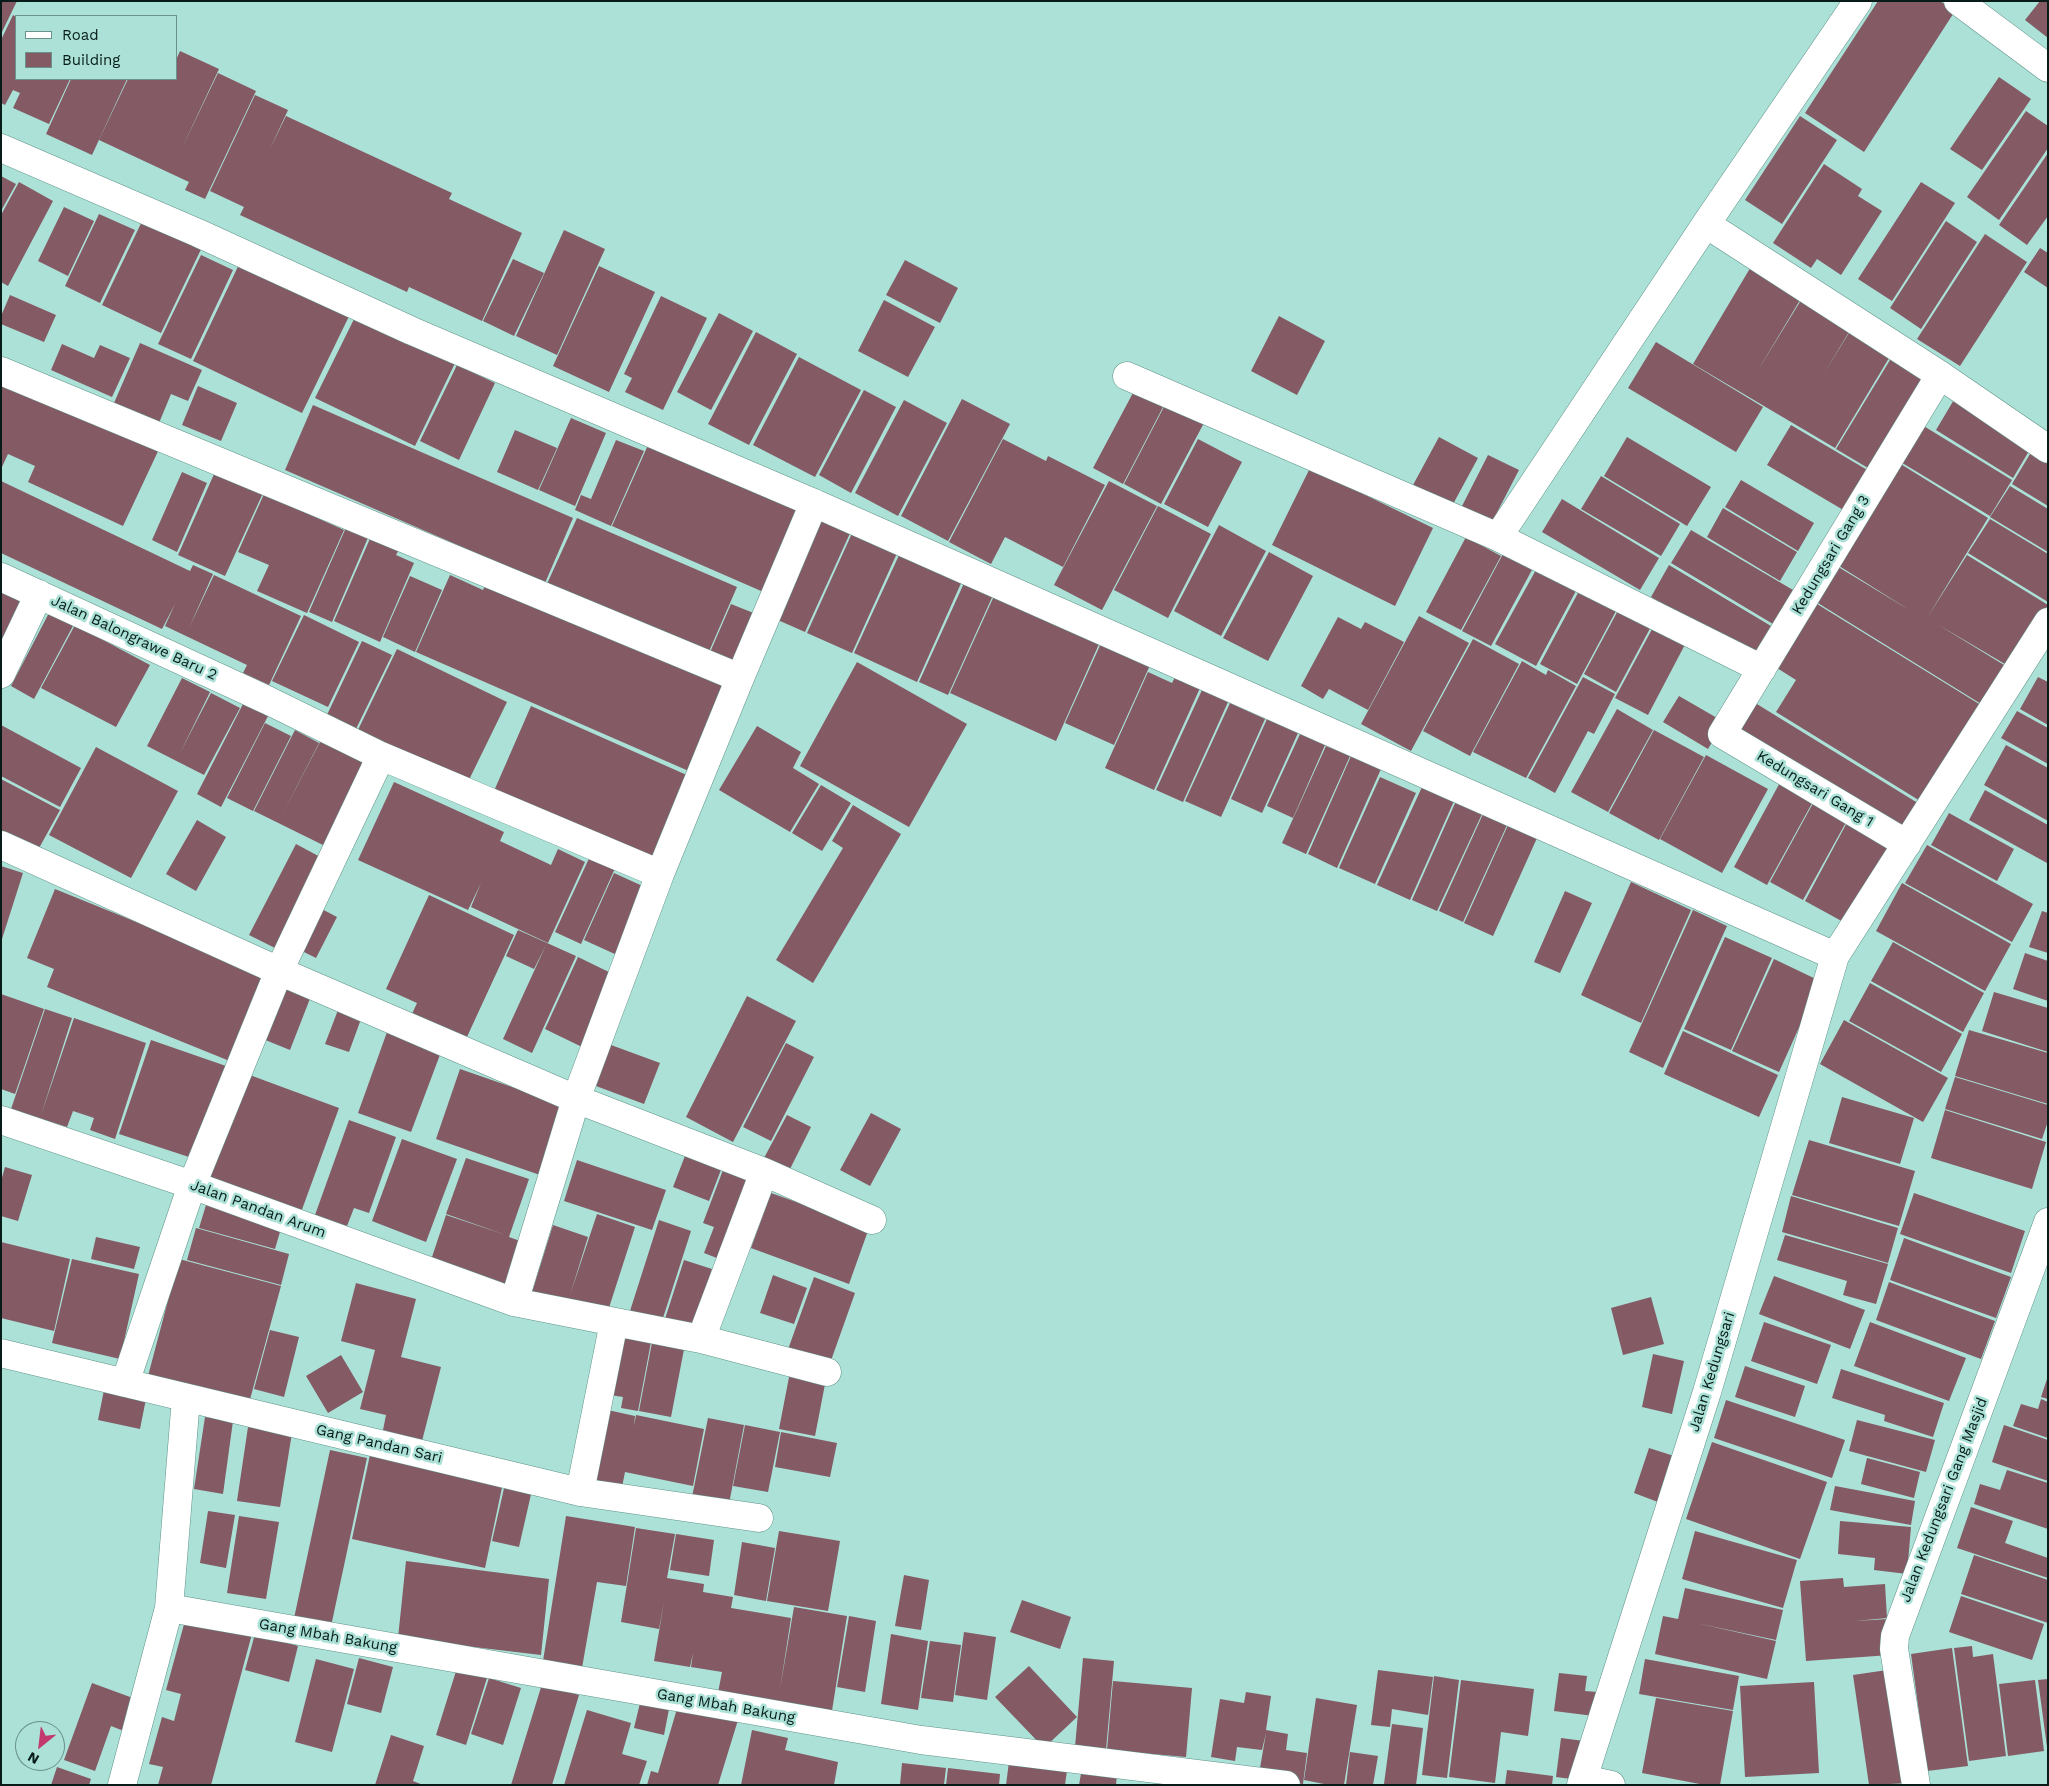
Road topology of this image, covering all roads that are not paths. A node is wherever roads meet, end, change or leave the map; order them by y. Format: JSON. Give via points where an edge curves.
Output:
{"nodes":[{"id":1,"x":1858,"y":1,"type":"edge"},
{"id":2,"x":1958,"y":1,"type":"edge"},
{"id":3,"x":2048,"y":68,"type":"edge"},
{"id":4,"x":1,"y":148,"type":"edge"},
{"id":5,"x":1706,"y":224,"type":"junction"},
{"id":6,"x":1,"y":371,"type":"edge"},
{"id":7,"x":1940,"y":375,"type":"junction"},
{"id":8,"x":1128,"y":376,"type":"dead end"},
{"id":9,"x":2048,"y":449,"type":"edge"},
{"id":10,"x":814,"y":503,"type":"junction"},
{"id":11,"x":1498,"y":537,"type":"junction"},
{"id":12,"x":1,"y":577,"type":"edge"},
{"id":13,"x":39,"y":594,"type":"junction"},
{"id":14,"x":2048,"y":622,"type":"edge"},
{"id":15,"x":1762,"y":668,"type":"junction"},
{"id":16,"x":1,"y":674,"type":"edge"},
{"id":17,"x":740,"y":678,"type":"junction"},
{"id":18,"x":1722,"y":734,"type":"joint"},
{"id":19,"x":381,"y":756,"type":"junction"},
{"id":20,"x":1908,"y":844,"type":"junction"},
{"id":21,"x":1,"y":845,"type":"edge"},
{"id":22,"x":660,"y":874,"type":"junction"},
{"id":23,"x":1835,"y":956,"type":"junction"},
{"id":24,"x":279,"y":971,"type":"junction"},
{"id":25,"x":576,"y":1099,"type":"junction"},
{"id":26,"x":1,"y":1120,"type":"edge"},
{"id":27,"x":764,"y":1172,"type":"junction"},
{"id":28,"x":192,"y":1185,"type":"junction"},
{"id":29,"x":872,"y":1220,"type":"dead end"},
{"id":30,"x":2048,"y":1222,"type":"edge"},
{"id":31,"x":514,"y":1302,"type":"junction"},
{"id":32,"x":614,"y":1322,"type":"junction"},
{"id":33,"x":701,"y":1339,"type":"junction"},
{"id":34,"x":1,"y":1354,"type":"edge"},
{"id":35,"x":828,"y":1372,"type":"dead end"},
{"id":36,"x":125,"y":1383,"type":"junction"},
{"id":37,"x":186,"y":1398,"type":"junction"},
{"id":38,"x":580,"y":1492,"type":"junction"},
{"id":39,"x":759,"y":1518,"type":"dead end"},
{"id":40,"x":170,"y":1608,"type":"junction"},
{"id":41,"x":1582,"y":1782,"type":"edge"},
{"id":42,"x":122,"y":1785,"type":"edge"},
{"id":43,"x":1286,"y":1785,"type":"edge"},
{"id":44,"x":1611,"y":1785,"type":"edge"},
{"id":45,"x":1916,"y":1785,"type":"edge"}],
"edges":[{"from":1,"to":5,"type":"street"},
{"from":2,"to":3,"type":"street"},
{"from":4,"to":10,"type":"street","via":[[421,335]]},
{"from":5,"to":7,"type":"street"},
{"from":5,"to":11,"type":"street"},
{"from":6,"to":17,"type":"street"},
{"from":7,"to":9,"type":"street"},
{"from":7,"to":15,"type":"street","name":"Kedungsari Gang 3"},
{"from":8,"to":11,"type":"street"},
{"from":10,"to":17,"type":"street"},
{"from":10,"to":23,"type":"street"},
{"from":11,"to":15,"type":"street"},
{"from":12,"to":13,"type":"street","name":"Jalan Balongrawe Baru 2"},
{"from":13,"to":16,"type":"street"},
{"from":13,"to":19,"type":"street","name":"Jalan Balongrawe Baru 2"},
{"from":14,"to":20,"type":"street","name":"Jalan Kedungsari"},
{"from":15,"to":18,"type":"street","name":"Kedungsari Gang 3"},
{"from":17,"to":22,"type":"street"},
{"from":18,"to":20,"type":"street","name":"Kedungsari Gang 1"},
{"from":19,"to":22,"type":"street","name":"Jalan Balongrawe Baru 2"},
{"from":19,"to":24,"type":"street"},
{"from":20,"to":23,"type":"street","name":"Jalan Kedungsari"},
{"from":21,"to":24,"type":"street"},
{"from":22,"to":25,"type":"street"},
{"from":23,"to":41,"type":"street","name":"Jalan Kedungsari","via":[[1707,1392]]},
{"from":24,"to":25,"type":"street"},
{"from":24,"to":28,"type":"street"},
{"from":25,"to":27,"type":"street"},
{"from":25,"to":31,"type":"street"},
{"from":26,"to":28,"type":"street","name":"Jalan Pandan Arum"},
{"from":27,"to":29,"type":"street"},
{"from":27,"to":33,"type":"street"},
{"from":28,"to":31,"type":"street","name":"Jalan Pandan Arum"},
{"from":28,"to":36,"type":"street"},
{"from":30,"to":45,"type":"street","name":"Jalan Kedungsari Gang Masjid","via":[[1894,1636]]},
{"from":31,"to":32,"type":"street","name":"Jalan Pandan Arum"},
{"from":32,"to":33,"type":"street","name":"Jalan Pandan Arum"},
{"from":32,"to":38,"type":"street"},
{"from":33,"to":35,"type":"street","name":"Jalan Pandan Arum"},
{"from":34,"to":36,"type":"street","name":"Gang Pandan Sari"},
{"from":36,"to":37,"type":"street","name":"Gang Pandan Sari"},
{"from":37,"to":38,"type":"street","name":"Gang Pandan Sari"},
{"from":37,"to":40,"type":"street"},
{"from":38,"to":39,"type":"street","name":"Gang Pandan Sari"},
{"from":40,"to":42,"type":"street"},
{"from":40,"to":43,"type":"street","name":"Gang Mbah Bakung","via":[[921,1740]]},
{"from":41,"to":44,"type":"street"}]}
